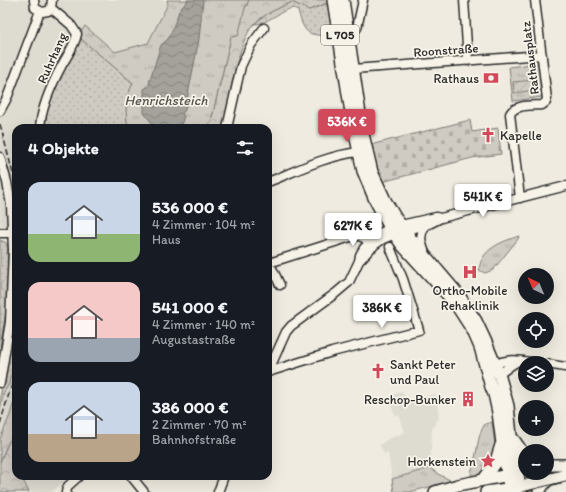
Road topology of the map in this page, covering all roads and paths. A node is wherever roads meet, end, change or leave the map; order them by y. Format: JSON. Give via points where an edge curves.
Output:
{"nodes":[{"id":1,"x":34,"y":0,"type":"edge"},
{"id":2,"x":333,"y":0,"type":"edge"},
{"id":3,"x":343,"y":0,"type":"edge"},
{"id":4,"x":363,"y":0,"type":"edge"},
{"id":5,"x":464,"y":0,"type":"edge"},
{"id":6,"x":535,"y":0,"type":"edge"},
{"id":7,"x":52,"y":4,"type":"edge"},
{"id":8,"x":40,"y":11,"type":"junction"},
{"id":9,"x":264,"y":28,"type":"dead end"},
{"id":10,"x":357,"y":28,"type":"dead end"},
{"id":11,"x":542,"y":55,"type":"junction"},
{"id":12,"x":468,"y":61,"type":"junction"},
{"id":13,"x":349,"y":69,"type":"junction"},
{"id":14,"x":0,"y":111,"type":"edge"},
{"id":15,"x":41,"y":124,"type":"edge"},
{"id":16,"x":228,"y":124,"type":"edge"},
{"id":17,"x":358,"y":152,"type":"junction"},
{"id":18,"x":0,"y":157,"type":"edge"},
{"id":19,"x":370,"y":165,"type":"junction"},
{"id":20,"x":272,"y":180,"type":"edge"},
{"id":21,"x":566,"y":186,"type":"edge"},
{"id":22,"x":520,"y":198,"type":"junction"},
{"id":23,"x":441,"y":218,"type":"junction"},
{"id":24,"x":12,"y":221,"type":"edge"},
{"id":25,"x":425,"y":226,"type":"junction"},
{"id":26,"x":398,"y":230,"type":"junction"},
{"id":27,"x":0,"y":233,"type":"edge"},
{"id":28,"x":12,"y":234,"type":"edge"},
{"id":29,"x":370,"y":245,"type":"junction"},
{"id":30,"x":390,"y":247,"type":"dead end"},
{"id":31,"x":426,"y":256,"type":"junction"},
{"id":32,"x":272,"y":260,"type":"edge"},
{"id":33,"x":272,"y":268,"type":"edge"},
{"id":34,"x":280,"y":285,"type":"dead end"},
{"id":35,"x":12,"y":293,"type":"edge"},
{"id":36,"x":518,"y":361,"type":"edge"},
{"id":37,"x":518,"y":362,"type":"edge"},
{"id":38,"x":272,"y":363,"type":"edge"},
{"id":39,"x":554,"y":365,"type":"edge"},
{"id":40,"x":565,"y":367,"type":"dead end"},
{"id":41,"x":497,"y":370,"type":"junction"},
{"id":42,"x":517,"y":370,"type":"dead end"},
{"id":43,"x":272,"y":371,"type":"edge"},
{"id":44,"x":0,"y":383,"type":"edge"},
{"id":45,"x":511,"y":436,"type":"junction"},
{"id":46,"x":502,"y":443,"type":"junction"},
{"id":47,"x":518,"y":446,"type":"edge"},
{"id":48,"x":554,"y":466,"type":"edge"},
{"id":49,"x":566,"y":466,"type":"edge"},
{"id":50,"x":517,"y":473,"type":"edge"},
{"id":51,"x":566,"y":475,"type":"edge"},
{"id":52,"x":554,"y":478,"type":"edge"},
{"id":53,"x":484,"y":479,"type":"junction"},
{"id":54,"x":75,"y":480,"type":"edge"},
{"id":55,"x":134,"y":480,"type":"edge"},
{"id":56,"x":222,"y":480,"type":"edge"},
{"id":57,"x":547,"y":480,"type":"edge"},
{"id":58,"x":549,"y":480,"type":"edge"},
{"id":59,"x":515,"y":490,"type":"edge"},
{"id":60,"x":66,"y":492,"type":"edge"},
{"id":61,"x":144,"y":492,"type":"edge"},
{"id":62,"x":218,"y":492,"type":"edge"},
{"id":63,"x":434,"y":492,"type":"edge"},
{"id":64,"x":486,"y":492,"type":"edge"},
{"id":65,"x":539,"y":492,"type":"edge"}],
"edges":[{"from":1,"to":8,"type":"street","via":[[34,6]]},
{"from":2,"to":13,"type":"main road","number":"L 705"},
{"from":3,"to":13,"type":"main road","number":"L 705"},
{"from":4,"to":10,"type":"street"},
{"from":5,"to":12,"type":"street"},
{"from":6,"to":11,"type":"street","name":"Rathausplatz"},
{"from":7,"to":8,"type":"street","via":[[45,12]]},
{"from":7,"to":15,"type":"street","name":"Ruhrhang","via":[[77,34],[51,90]]},
{"from":8,"to":14,"type":"street"},
{"from":9,"to":16,"type":"street","via":[[251,45],[241,66]]},
{"from":11,"to":12,"type":"street","name":"Roonstraße"},
{"from":11,"to":22,"type":"street","name":"Rathausplatz","via":[[546,102],[516,108],[510,114]]},
{"from":12,"to":13,"type":"street","name":"Roonstraße"},
{"from":13,"to":17,"type":"main road","number":"L 705"},
{"from":13,"to":19,"type":"main road","number":"L 705"},
{"from":17,"to":19,"type":"main road"},
{"from":17,"to":20,"type":"street","via":[[338,155]]},
{"from":17,"to":26,"type":"main road","number":"L 705","via":[[375,200]]},
{"from":18,"to":24,"type":"street","via":[[10,194]]},
{"from":19,"to":26,"type":"main road","number":"L 705"},
{"from":21,"to":22,"type":"street"},
{"from":22,"to":23,"type":"street"},
{"from":23,"to":25,"type":"street"},
{"from":23,"to":26,"type":"street","via":[[436,217]]},
{"from":25,"to":26,"type":"street"},
{"from":25,"to":31,"type":"street","via":[[420,238]]},
{"from":26,"to":29,"type":"street"},
{"from":26,"to":31,"type":"main road","number":"L 705"},
{"from":26,"to":41,"type":"main road","number":"L 705","via":[[402,245],[455,303]]},
{"from":27,"to":28,"type":"street"},
{"from":29,"to":32,"type":"street","via":[[357,235]]},
{"from":29,"to":38,"type":"street","via":[[360,255],[360,261],[349,282],[286,332]]},
{"from":30,"to":43,"type":"street","via":[[419,330]]},
{"from":31,"to":41,"type":"main road","number":"L 705","via":[[456,290],[473,316]]},
{"from":33,"to":34,"type":"street"},
{"from":35,"to":44,"type":"street"},
{"from":36,"to":41,"type":"street","via":[[506,360]]},
{"from":37,"to":41,"type":"street"},
{"from":39,"to":40,"type":"street"},
{"from":41,"to":42,"type":"street"},
{"from":41,"to":45,"type":"main road","number":"L 705","via":[[508,406]]},
{"from":41,"to":46,"type":"main road","number":"L 705","via":[[487,376],[494,394]]},
{"from":45,"to":47,"type":"main road"},
{"from":45,"to":50,"type":"main road","number":"L 705"},
{"from":46,"to":50,"type":"main road","number":"L 705"},
{"from":46,"to":53,"type":"main road","via":[[494,464]]},
{"from":48,"to":49,"type":"main road"},
{"from":50,"to":53,"type":"main road"},
{"from":50,"to":59,"type":"main road","number":"L 705"},
{"from":51,"to":52,"type":"main road"},
{"from":53,"to":63,"type":"main road"},
{"from":54,"to":60,"type":"street"},
{"from":55,"to":61,"type":"street"},
{"from":56,"to":62,"type":"street"},
{"from":57,"to":59,"type":"main road"},
{"from":58,"to":65,"type":"main road"},
{"from":59,"to":64,"type":"main road"}]}
